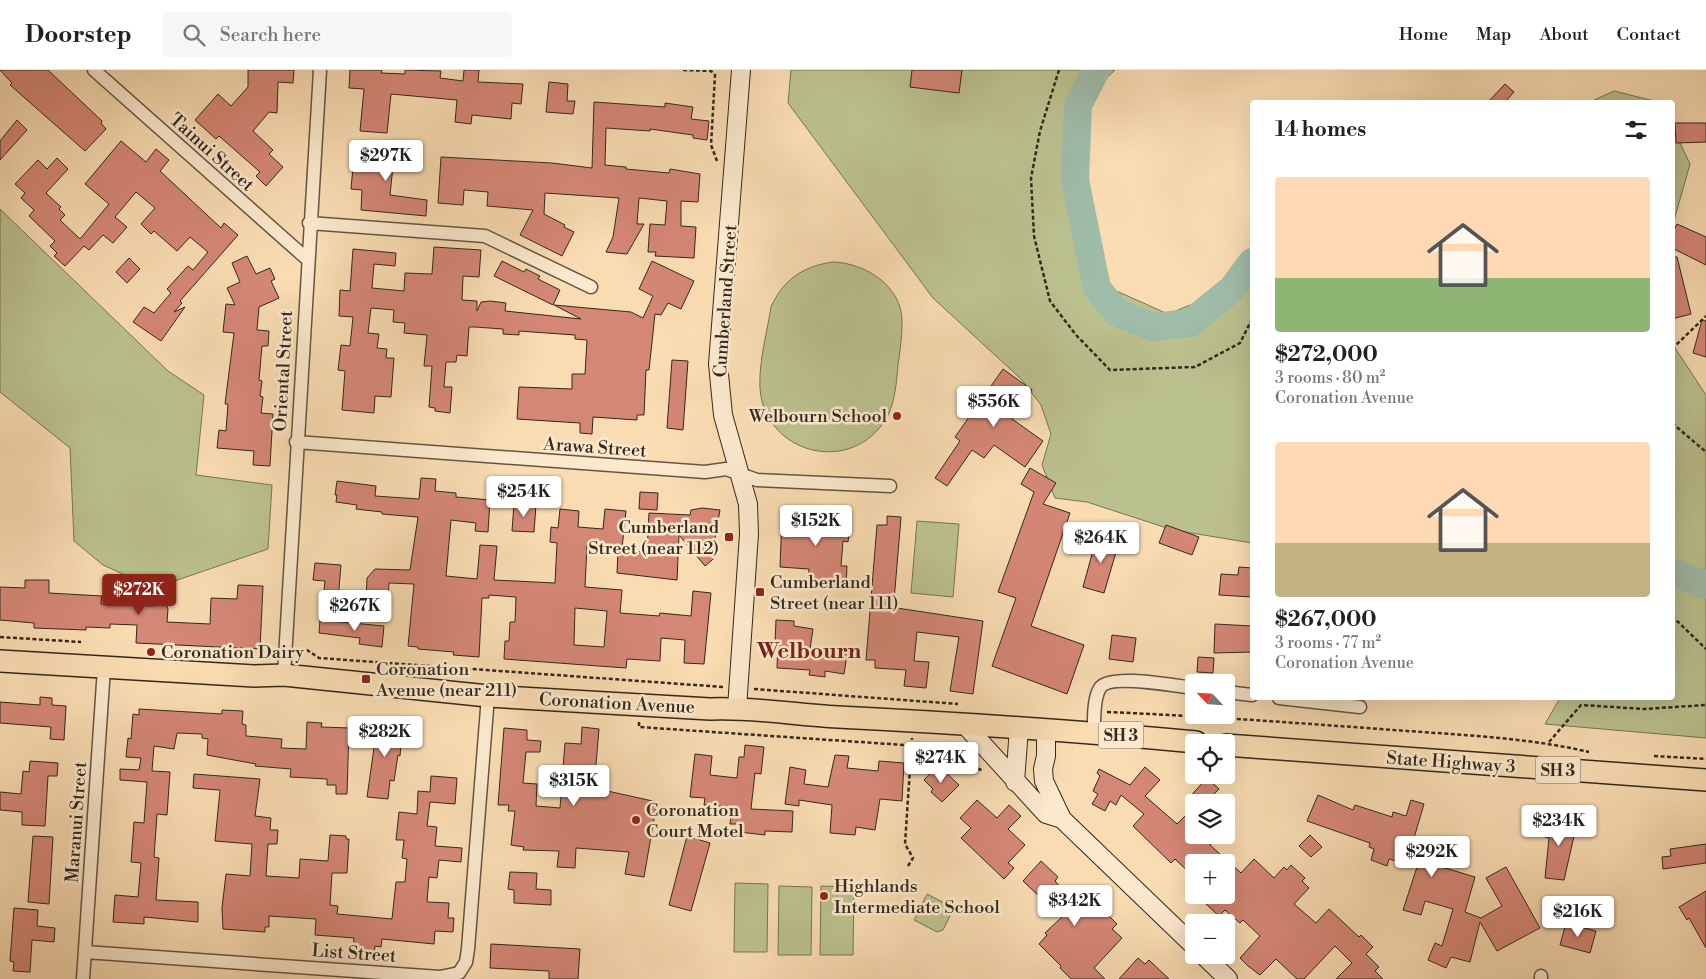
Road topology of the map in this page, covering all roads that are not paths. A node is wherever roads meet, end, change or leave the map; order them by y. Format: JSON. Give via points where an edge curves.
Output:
{"nodes":[{"id":1,"x":94,"y":70,"type":"edge"},
{"id":2,"x":320,"y":70,"type":"edge"},
{"id":3,"x":741,"y":70,"type":"edge"},
{"id":4,"x":310,"y":222,"type":"junction"},
{"id":5,"x":307,"y":259,"type":"junction"},
{"id":6,"x":591,"y":287,"type":"dead end"},
{"id":7,"x":296,"y":442,"type":"junction"},
{"id":8,"x":740,"y":473,"type":"junction"},
{"id":9,"x":890,"y":486,"type":"dead end"},
{"id":10,"x":0,"y":661,"type":"edge"},
{"id":11,"x":104,"y":668,"type":"junction"},
{"id":12,"x":284,"y":675,"type":"junction"},
{"id":13,"x":1185,"y":687,"type":"edge"},
{"id":14,"x":1235,"y":693,"type":"edge"},
{"id":15,"x":1250,"y":694,"type":"edge"},
{"id":16,"x":488,"y":696,"type":"junction"},
{"id":17,"x":1299,"y":700,"type":"edge"},
{"id":18,"x":1360,"y":706,"type":"dead end"},
{"id":19,"x":737,"y":708,"type":"junction"},
{"id":20,"x":964,"y":724,"type":"junction"},
{"id":21,"x":1019,"y":728,"type":"junction"},
{"id":22,"x":1046,"y":730,"type":"junction"},
{"id":23,"x":1094,"y":734,"type":"junction"},
{"id":24,"x":1185,"y":741,"type":"edge"},
{"id":25,"x":1235,"y":746,"type":"edge"},
{"id":26,"x":1706,"y":780,"type":"edge"},
{"id":27,"x":1015,"y":782,"type":"junction"},
{"id":28,"x":1062,"y":819,"type":"junction"},
{"id":29,"x":1185,"y":937,"type":"edge"},
{"id":30,"x":85,"y":952,"type":"junction"},
{"id":31,"x":1213,"y":964,"type":"edge"},
{"id":32,"x":83,"y":979,"type":"edge"},
{"id":33,"x":1228,"y":979,"type":"edge"}],
"edges":[{"from":1,"to":5,"type":"street","name":"Tainui Street"},
{"from":2,"to":4,"type":"street","name":"Oriental Street"},
{"from":3,"to":8,"type":"main road","name":"Cumberland Street","via":[[718,364],[723,415]]},
{"from":4,"to":5,"type":"street","name":"Oriental Street"},
{"from":4,"to":6,"type":"street","via":[[485,236]]},
{"from":5,"to":7,"type":"street","name":"Oriental Street"},
{"from":7,"to":8,"type":"street","name":"Arawa Street","via":[[696,472],[726,469]]},
{"from":7,"to":12,"type":"street","name":"Oriental Street"},
{"from":8,"to":9,"type":"street","name":"Arawa Street","via":[[757,480]]},
{"from":8,"to":19,"type":"main road","name":"Cumberland Street","via":[[748,504],[749,534]]},
{"from":10,"to":11,"type":"highway","name":"Coronation Avenue","number":"SH 3"},
{"from":11,"to":12,"type":"highway","name":"Coronation Avenue","number":"SH 3"},
{"from":11,"to":30,"type":"street","name":"Maranui Street"},
{"from":12,"to":16,"type":"highway","name":"Coronation Avenue","number":"SH 3"},
{"from":13,"to":23,"type":"street","via":[[1121,680],[1107,682],[1100,687]]},
{"from":14,"to":15,"type":"street"},
{"from":16,"to":19,"type":"highway","name":"Coronation Avenue","number":"SH 3"},
{"from":16,"to":30,"type":"street","name":"List Street","via":[[468,949],[466,962],[459,973],[440,977]]},
{"from":17,"to":18,"type":"street"},
{"from":19,"to":20,"type":"highway","name":"Coronation Avenue","number":"SH 3"},
{"from":20,"to":21,"type":"highway","name":"Coronation Avenue","number":"SH 3"},
{"from":20,"to":27,"type":"main road"},
{"from":21,"to":22,"type":"highway","name":"Coronation Avenue","number":"SH 3"},
{"from":21,"to":27,"type":"main road"},
{"from":22,"to":23,"type":"highway","number":"SH 3"},
{"from":22,"to":28,"type":"main road","via":[[1044,781]]},
{"from":23,"to":24,"type":"highway","number":"SH 3"},
{"from":25,"to":26,"type":"highway","name":"State Highway 3","number":"SH 3"},
{"from":27,"to":28,"type":"main road","via":[[1046,814]]},
{"from":28,"to":29,"type":"main road"},
{"from":30,"to":32,"type":"street","name":"Maranui Street"},
{"from":31,"to":33,"type":"main road"}]}
